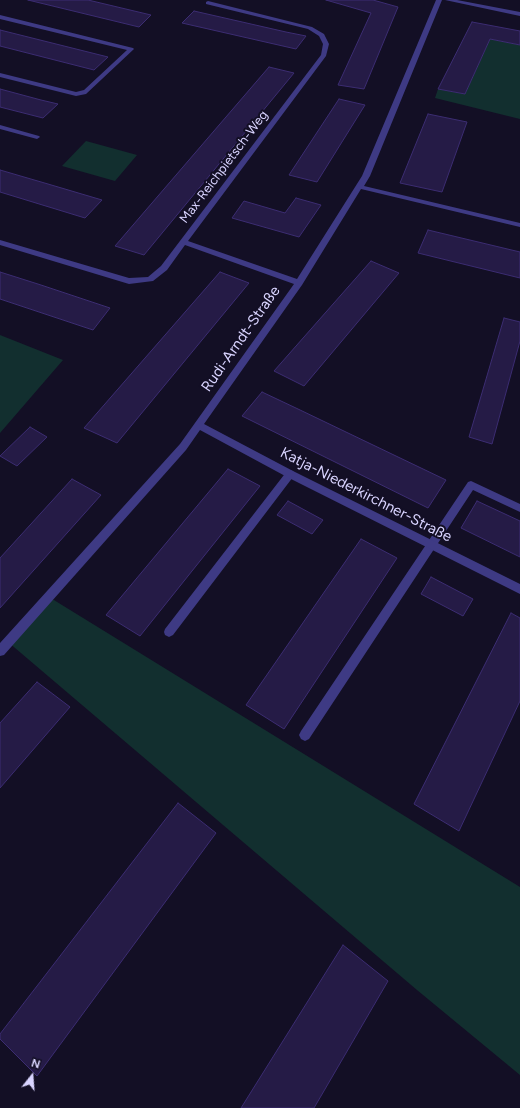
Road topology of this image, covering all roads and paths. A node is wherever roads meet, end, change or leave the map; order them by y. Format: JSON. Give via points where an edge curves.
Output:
{"nodes":[{"id":1,"x":439,"y":0,"type":"edge"},
{"id":2,"x":448,"y":0,"type":"edge"},
{"id":3,"x":208,"y":1,"type":"edge"},
{"id":4,"x":520,"y":14,"type":"edge"},
{"id":5,"x":0,"y":17,"type":"edge"},
{"id":6,"x":0,"y":75,"type":"edge"},
{"id":7,"x":0,"y":127,"type":"edge"},
{"id":8,"x":37,"y":137,"type":"dead end"},
{"id":9,"x":360,"y":186,"type":"junction"},
{"id":10,"x":520,"y":225,"type":"edge"},
{"id":11,"x":0,"y":242,"type":"edge"},
{"id":12,"x":183,"y":242,"type":"junction"},
{"id":13,"x":299,"y":283,"type":"junction"},
{"id":14,"x":199,"y":426,"type":"junction"},
{"id":15,"x":290,"y":474,"type":"junction"},
{"id":16,"x":520,"y":508,"type":"edge"},
{"id":17,"x":431,"y":544,"type":"junction"},
{"id":18,"x":520,"y":589,"type":"edge"},
{"id":19,"x":169,"y":632,"type":"dead end"},
{"id":20,"x":0,"y":651,"type":"edge"},
{"id":21,"x":305,"y":735,"type":"dead end"}],
"edges":[{"from":1,"to":9,"type":"street","name":"Rudi-Arndt-Straße"},
{"from":2,"to":4,"type":"street"},
{"from":3,"to":12,"type":"street","name":"Max-Reichpietsch-Weg","via":[[310,28],[322,35],[326,44],[324,55]]},
{"from":5,"to":6,"type":"street","via":[[131,49],[86,92],[76,94]]},
{"from":7,"to":8,"type":"street"},
{"from":9,"to":10,"type":"street"},
{"from":9,"to":13,"type":"street","name":"Rudi-Arndt-Straße"},
{"from":11,"to":12,"type":"street","name":"Max-Reichpietsch-Weg","via":[[130,281],[150,279],[164,268]]},
{"from":12,"to":13,"type":"street"},
{"from":13,"to":14,"type":"street","name":"Rudi-Arndt-Straße"},
{"from":14,"to":15,"type":"street","name":"Katja-Niederkirchner-Straße"},
{"from":14,"to":20,"type":"street","name":"Rudi-Arndt-Straße"},
{"from":15,"to":17,"type":"street","name":"Katja-Niederkirchner-Straße"},
{"from":15,"to":19,"type":"street"},
{"from":16,"to":17,"type":"street","via":[[471,485]]},
{"from":17,"to":18,"type":"street","name":"Katja-Niederkirchner-Straße"},
{"from":17,"to":21,"type":"street"}]}
